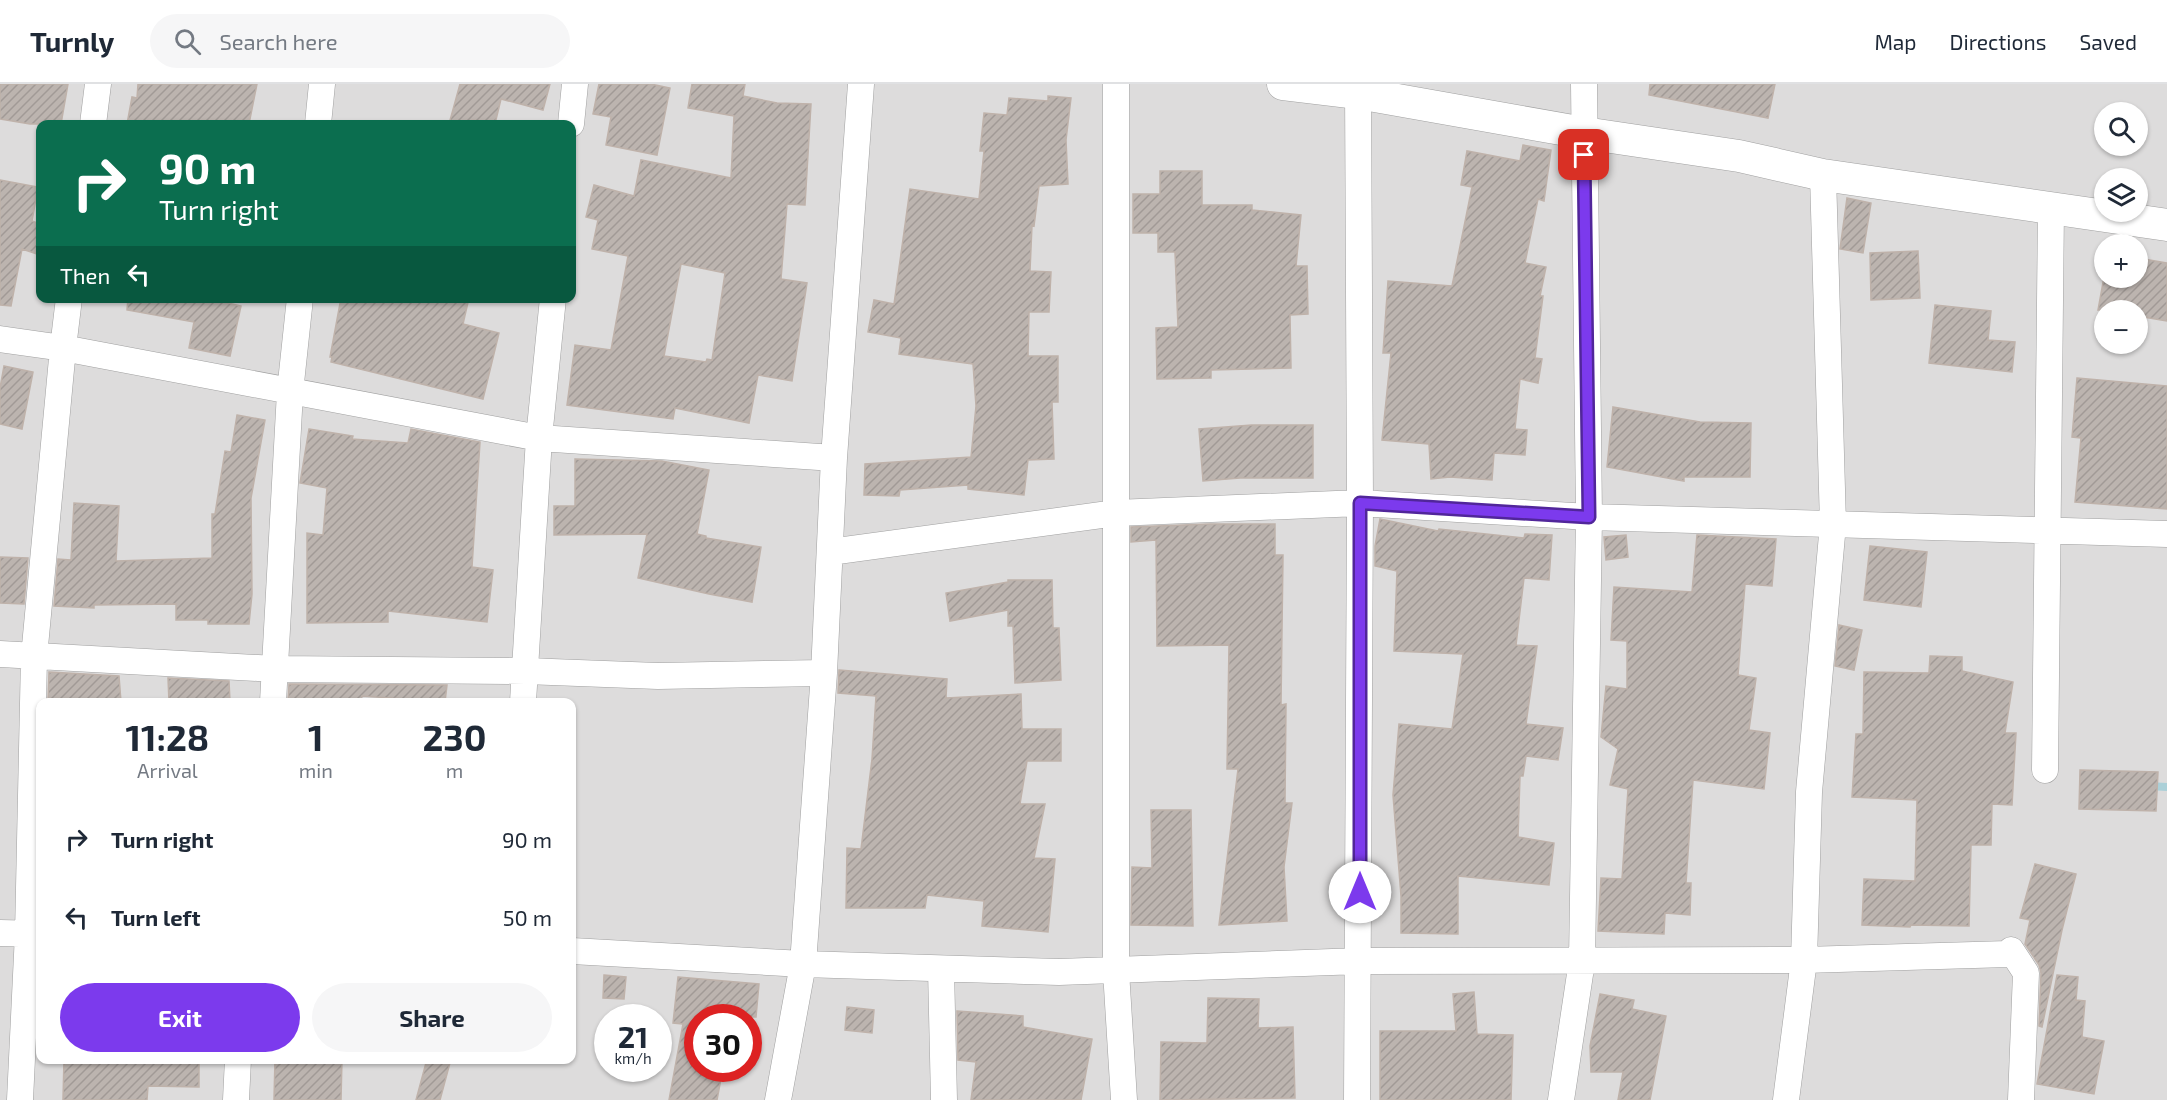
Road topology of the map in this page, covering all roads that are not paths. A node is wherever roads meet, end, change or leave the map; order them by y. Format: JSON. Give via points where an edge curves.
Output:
{"nodes":[{"id":1,"x":98,"y":84,"type":"edge"},
{"id":2,"x":322,"y":84,"type":"edge"},
{"id":3,"x":575,"y":84,"type":"edge"},
{"id":4,"x":861,"y":84,"type":"edge"},
{"id":5,"x":1116,"y":84,"type":"edge"},
{"id":6,"x":1283,"y":84,"type":"edge"},
{"id":7,"x":1584,"y":84,"type":"edge"},
{"id":8,"x":1358,"y":88,"type":"edge"},
{"id":9,"x":94,"y":120,"type":"edge"},
{"id":10,"x":318,"y":120,"type":"edge"},
{"id":11,"x":571,"y":120,"type":"edge"},
{"id":12,"x":1584,"y":133,"type":"junction"},
{"id":13,"x":1823,"y":175,"type":"junction"},
{"id":14,"x":2051,"y":208,"type":"junction"},
{"id":15,"x":2167,"y":225,"type":"edge"},
{"id":16,"x":68,"y":303,"type":"edge"},
{"id":17,"x":299,"y":303,"type":"edge"},
{"id":18,"x":552,"y":303,"type":"edge"},
{"id":19,"x":0,"y":339,"type":"edge"},
{"id":20,"x":63,"y":348,"type":"junction"},
{"id":21,"x":290,"y":392,"type":"junction"},
{"id":22,"x":539,"y":438,"type":"junction"},
{"id":23,"x":834,"y":458,"type":"junction"},
{"id":24,"x":1360,"y":503,"type":"junction"},
{"id":25,"x":1116,"y":513,"type":"junction"},
{"id":26,"x":1589,"y":517,"type":"junction"},
{"id":27,"x":1833,"y":524,"type":"junction"},
{"id":28,"x":2048,"y":529,"type":"junction"},
{"id":29,"x":2167,"y":534,"type":"edge"},
{"id":30,"x":830,"y":552,"type":"junction"},
{"id":31,"x":0,"y":654,"type":"edge"},
{"id":32,"x":34,"y":657,"type":"junction"},
{"id":33,"x":275,"y":669,"type":"junction"},
{"id":34,"x":525,"y":671,"type":"junction"},
{"id":35,"x":824,"y":673,"type":"junction"},
{"id":36,"x":273,"y":698,"type":"edge"},
{"id":37,"x":523,"y":698,"type":"edge"},
{"id":38,"x":2045,"y":770,"type":"dead end"},
{"id":39,"x":0,"y":933,"type":"edge"},
{"id":40,"x":34,"y":934,"type":"edge"},
{"id":41,"x":576,"y":951,"type":"edge"},
{"id":42,"x":1804,"y":960,"type":"junction"},
{"id":43,"x":1360,"y":961,"type":"junction"},
{"id":44,"x":1582,"y":961,"type":"junction"},
{"id":45,"x":803,"y":964,"type":"junction"},
{"id":46,"x":941,"y":969,"type":"junction"},
{"id":47,"x":1116,"y":971,"type":"junction"},
{"id":48,"x":238,"y":1064,"type":"edge"},
{"id":49,"x":20,"y":1100,"type":"edge"},
{"id":50,"x":236,"y":1100,"type":"edge"},
{"id":51,"x":778,"y":1100,"type":"edge"},
{"id":52,"x":944,"y":1100,"type":"edge"},
{"id":53,"x":1124,"y":1100,"type":"edge"},
{"id":54,"x":1358,"y":1100,"type":"edge"},
{"id":55,"x":1561,"y":1100,"type":"edge"},
{"id":56,"x":1786,"y":1100,"type":"edge"},
{"id":57,"x":2020,"y":1100,"type":"edge"}],
"edges":[{"from":1,"to":9,"type":"street"},
{"from":2,"to":10,"type":"street"},
{"from":3,"to":11,"type":"street"},
{"from":4,"to":23,"type":"street"},
{"from":5,"to":25,"type":"street"},
{"from":6,"to":8,"type":"street"},
{"from":7,"to":12,"type":"street"},
{"from":8,"to":12,"type":"street"},
{"from":8,"to":24,"type":"street"},
{"from":12,"to":13,"type":"street","via":[[1739,156]]},
{"from":12,"to":26,"type":"street"},
{"from":13,"to":14,"type":"street"},
{"from":13,"to":27,"type":"street"},
{"from":14,"to":15,"type":"street"},
{"from":14,"to":28,"type":"street"},
{"from":16,"to":20,"type":"street"},
{"from":17,"to":21,"type":"street"},
{"from":18,"to":22,"type":"street"},
{"from":19,"to":20,"type":"street"},
{"from":20,"to":21,"type":"street"},
{"from":20,"to":32,"type":"street"},
{"from":21,"to":22,"type":"street"},
{"from":21,"to":33,"type":"street"},
{"from":22,"to":23,"type":"street"},
{"from":22,"to":34,"type":"street"},
{"from":23,"to":30,"type":"street"},
{"from":24,"to":25,"type":"street"},
{"from":24,"to":26,"type":"street"},
{"from":24,"to":43,"type":"street"},
{"from":25,"to":30,"type":"street"},
{"from":25,"to":47,"type":"street"},
{"from":26,"to":27,"type":"street"},
{"from":26,"to":44,"type":"street"},
{"from":27,"to":28,"type":"street"},
{"from":27,"to":42,"type":"street","via":[[1809,792]]},
{"from":28,"to":29,"type":"street"},
{"from":28,"to":38,"type":"street"},
{"from":30,"to":35,"type":"street"},
{"from":31,"to":32,"type":"street"},
{"from":32,"to":33,"type":"street"},
{"from":32,"to":40,"type":"street"},
{"from":33,"to":34,"type":"street"},
{"from":33,"to":36,"type":"street"},
{"from":34,"to":35,"type":"street","via":[[658,676]]},
{"from":34,"to":37,"type":"street"},
{"from":35,"to":45,"type":"street"},
{"from":39,"to":40,"type":"street"},
{"from":40,"to":49,"type":"street"},
{"from":41,"to":45,"type":"street"},
{"from":42,"to":44,"type":"street"},
{"from":42,"to":56,"type":"street"},
{"from":42,"to":57,"type":"street","via":[[2008,954],[2011,950],[2026,972]]},
{"from":43,"to":44,"type":"street"},
{"from":43,"to":47,"type":"street"},
{"from":43,"to":54,"type":"street"},
{"from":44,"to":55,"type":"street"},
{"from":45,"to":46,"type":"street"},
{"from":45,"to":51,"type":"street"},
{"from":46,"to":47,"type":"street"},
{"from":46,"to":52,"type":"street"},
{"from":47,"to":53,"type":"street"},
{"from":48,"to":50,"type":"street"}]}
